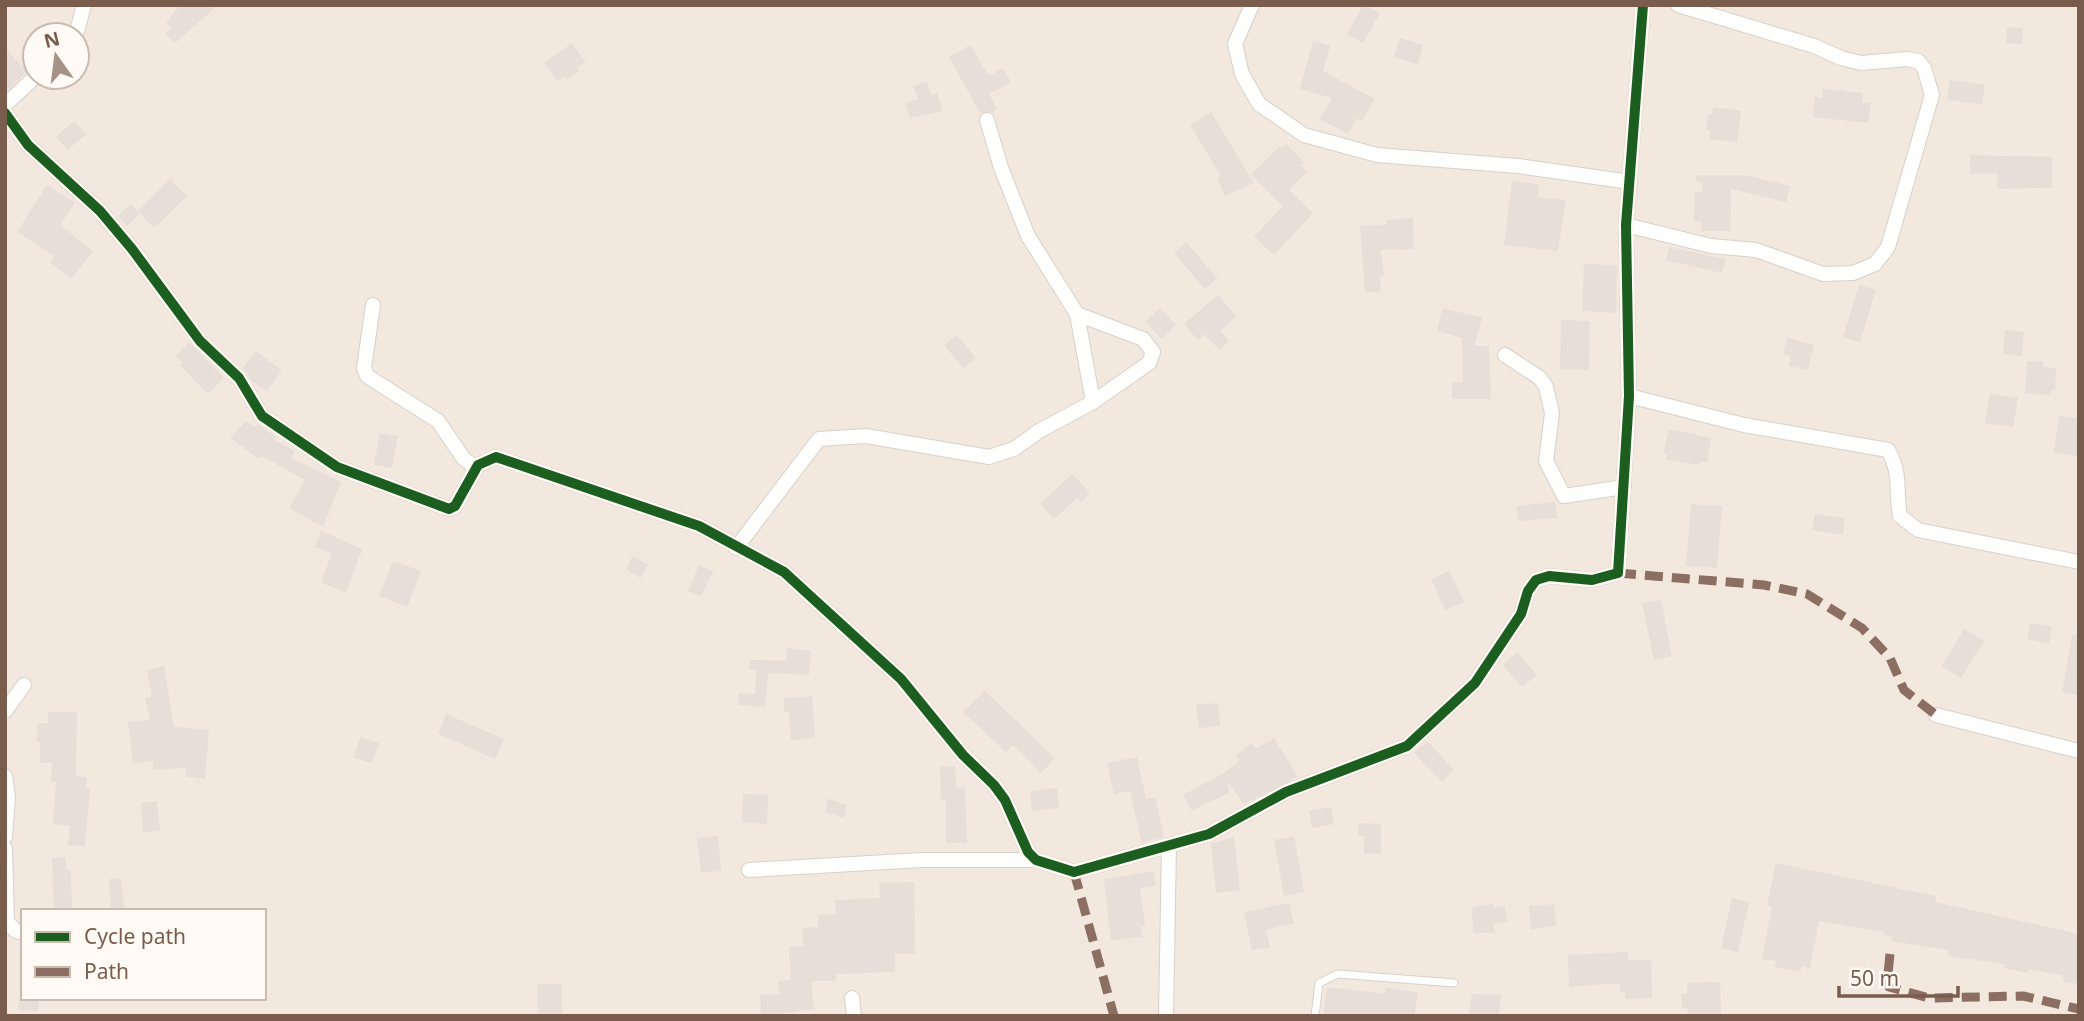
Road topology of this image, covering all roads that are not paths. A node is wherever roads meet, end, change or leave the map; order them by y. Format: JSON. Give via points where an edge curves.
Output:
{"nodes":[{"id":1,"x":1252,"y":5,"type":"edge"},
{"id":2,"x":1643,"y":5,"type":"edge"},
{"id":3,"x":1678,"y":5,"type":"edge"},
{"id":4,"x":21,"y":90,"type":"edge"},
{"id":5,"x":5,"y":105,"type":"edge"},
{"id":6,"x":5,"y":113,"type":"edge"},
{"id":7,"x":987,"y":120,"type":"dead end"},
{"id":8,"x":1630,"y":182,"type":"junction"},
{"id":9,"x":1626,"y":225,"type":"junction"},
{"id":10,"x":373,"y":305,"type":"dead end"},
{"id":11,"x":1077,"y":314,"type":"junction"},
{"id":12,"x":1505,"y":355,"type":"dead end"},
{"id":13,"x":1629,"y":396,"type":"junction"},
{"id":14,"x":1093,"y":402,"type":"junction"},
{"id":15,"x":477,"y":468,"type":"junction"},
{"id":16,"x":1625,"y":488,"type":"junction"},
{"id":17,"x":736,"y":548,"type":"junction"},
{"id":18,"x":2079,"y":562,"type":"edge"},
{"id":19,"x":24,"y":685,"type":"dead end"},
{"id":20,"x":5,"y":711,"type":"edge"},
{"id":21,"x":1936,"y":715,"type":"dead end"},
{"id":22,"x":2079,"y":751,"type":"edge"},
{"id":23,"x":5,"y":776,"type":"edge"},
{"id":24,"x":5,"y":837,"type":"edge"},
{"id":25,"x":1169,"y":845,"type":"junction"},
{"id":26,"x":5,"y":848,"type":"edge"},
{"id":27,"x":1036,"y":860,"type":"junction"},
{"id":28,"x":749,"y":870,"type":"dead end"},
{"id":29,"x":21,"y":932,"type":"edge"},
{"id":30,"x":1454,"y":983,"type":"dead end"},
{"id":31,"x":852,"y":998,"type":"dead end"},
{"id":32,"x":854,"y":1016,"type":"edge"},
{"id":33,"x":1166,"y":1016,"type":"edge"},
{"id":34,"x":1315,"y":1016,"type":"edge"}],
"edges":[{"from":1,"to":8,"type":"street","via":[[1235,44],[1242,74],[1259,104],[1304,135],[1377,155],[1518,166]]},
{"from":2,"to":8,"type":"street"},
{"from":3,"to":9,"type":"street","via":[[1861,63],[1918,61],[1932,95],[1888,247],[1875,264],[1853,273],[1823,274],[1756,250],[1711,246]]},
{"from":4,"to":5,"type":"street"},
{"from":6,"to":15,"type":"street","via":[[28,145],[100,211],[200,341],[239,378],[262,416],[337,467],[439,507],[455,506]]},
{"from":7,"to":11,"type":"street","via":[[1028,236]]},
{"from":8,"to":9,"type":"street"},
{"from":9,"to":13,"type":"street"},
{"from":10,"to":15,"type":"street","via":[[364,368],[367,376],[438,421],[464,459]]},
{"from":11,"to":14,"type":"street"},
{"from":11,"to":14,"type":"street","via":[[1143,339],[1153,352],[1149,363]]},
{"from":12,"to":16,"type":"street","via":[[1546,387],[1552,413],[1546,461],[1563,496]]},
{"from":13,"to":16,"type":"street"},
{"from":13,"to":18,"type":"street","via":[[1744,425],[1888,450],[1898,469],[1900,516],[1918,530]]},
{"from":14,"to":17,"type":"street","via":[[1014,449],[989,457],[866,436],[820,439]]},
{"from":15,"to":17,"type":"street","via":[[496,457],[507,460],[699,526]]},
{"from":16,"to":25,"type":"street","via":[[1618,573],[1592,580],[1549,576],[1536,580],[1521,614],[1475,683],[1407,747],[1286,792],[1222,830]]},
{"from":17,"to":27,"type":"street","via":[[784,572],[901,679],[962,755],[994,785],[1022,844]]},
{"from":19,"to":20,"type":"street"},
{"from":21,"to":22,"type":"street"},
{"from":23,"to":24,"type":"street"},
{"from":25,"to":27,"type":"street","via":[[1073,872]]},
{"from":25,"to":33,"type":"street"},
{"from":26,"to":29,"type":"street","via":[[7,922]]},
{"from":27,"to":28,"type":"street","via":[[921,860]]},
{"from":30,"to":34,"type":"lane","via":[[1338,974],[1319,983]]},
{"from":31,"to":32,"type":"street"}]}
